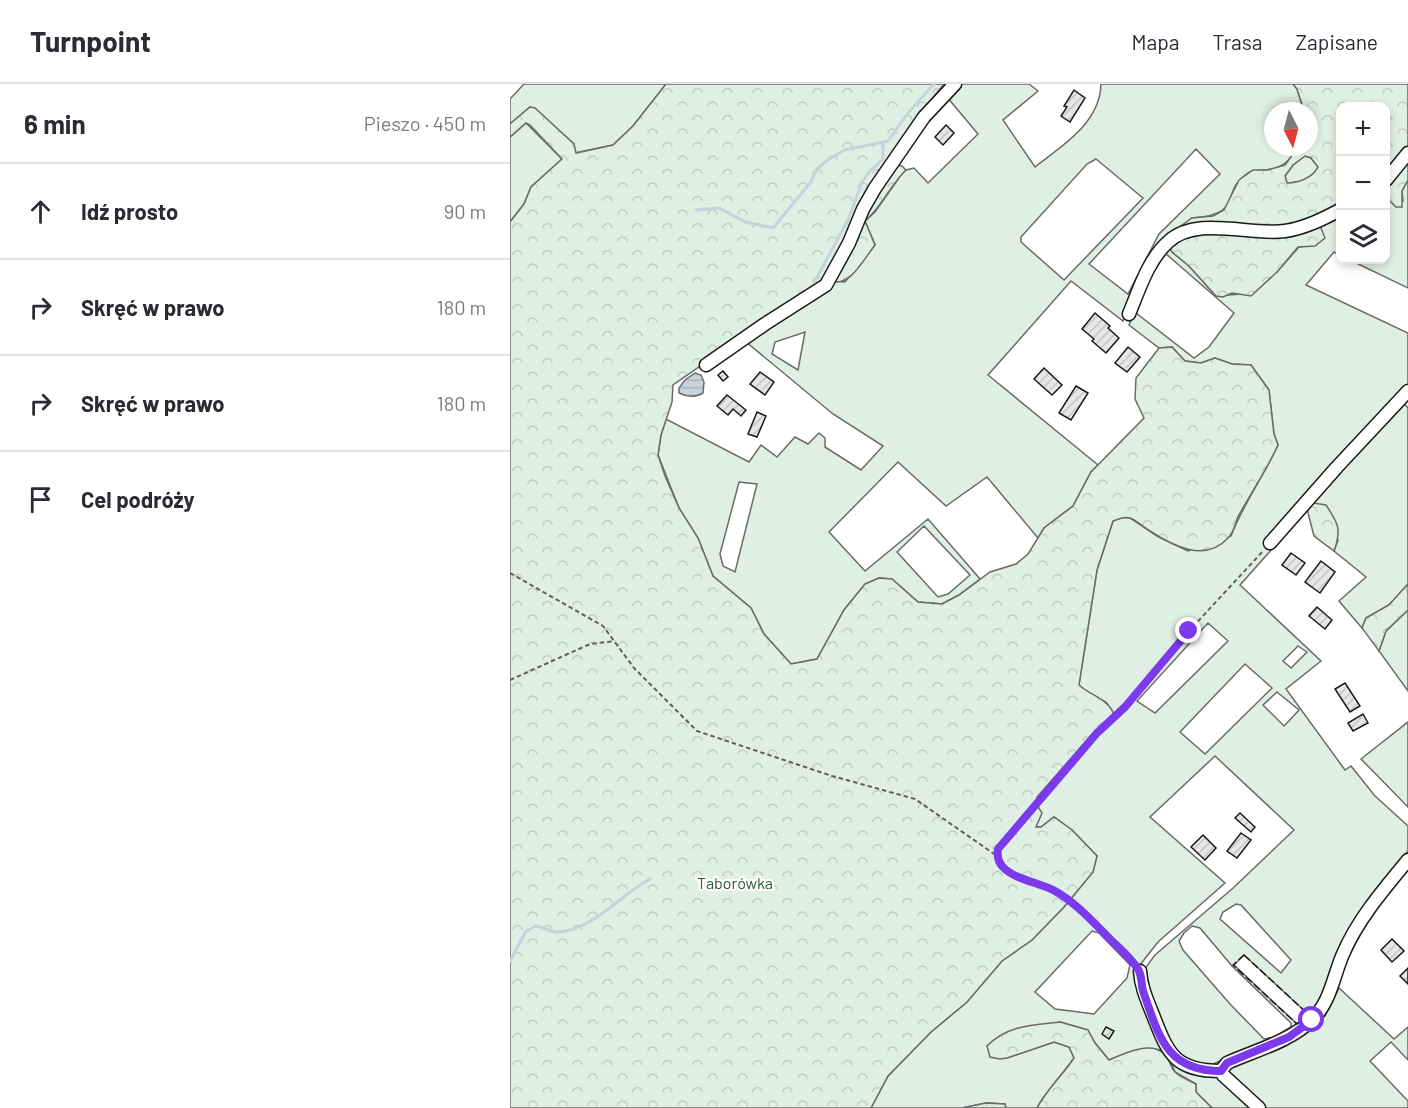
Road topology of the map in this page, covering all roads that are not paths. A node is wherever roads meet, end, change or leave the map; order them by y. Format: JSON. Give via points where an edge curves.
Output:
{"nodes":[{"id":1,"x":955,"y":84,"type":"edge"},
{"id":2,"x":1408,"y":153,"type":"edge"},
{"id":3,"x":1390,"y":175,"type":"edge"},
{"id":4,"x":1336,"y":212,"type":"edge"},
{"id":5,"x":1129,"y":314,"type":"dead end"},
{"id":6,"x":706,"y":365,"type":"dead end"},
{"id":7,"x":1408,"y":391,"type":"edge"},
{"id":8,"x":1270,"y":543,"type":"road end"},
{"id":9,"x":1408,"y":860,"type":"edge"},
{"id":10,"x":1140,"y":971,"type":"road end"},
{"id":11,"x":1221,"y":1071,"type":"junction"},
{"id":12,"x":1259,"y":1108,"type":"edge"}],
"edges":[{"from":1,"to":6,"type":"street","via":[[924,117],[874,188],[826,285]]},
{"from":2,"to":3,"type":"street"},
{"from":4,"to":5,"type":"street","via":[[1286,231],[1206,228],[1178,235],[1154,259]]},
{"from":7,"to":8,"type":"street"},
{"from":9,"to":11,"type":"street","via":[[1379,895],[1351,939],[1321,1010],[1289,1037],[1227,1063]]},
{"from":10,"to":11,"type":"street","via":[[1143,990],[1172,1055],[1195,1069]]},
{"from":11,"to":12,"type":"street"}]}
